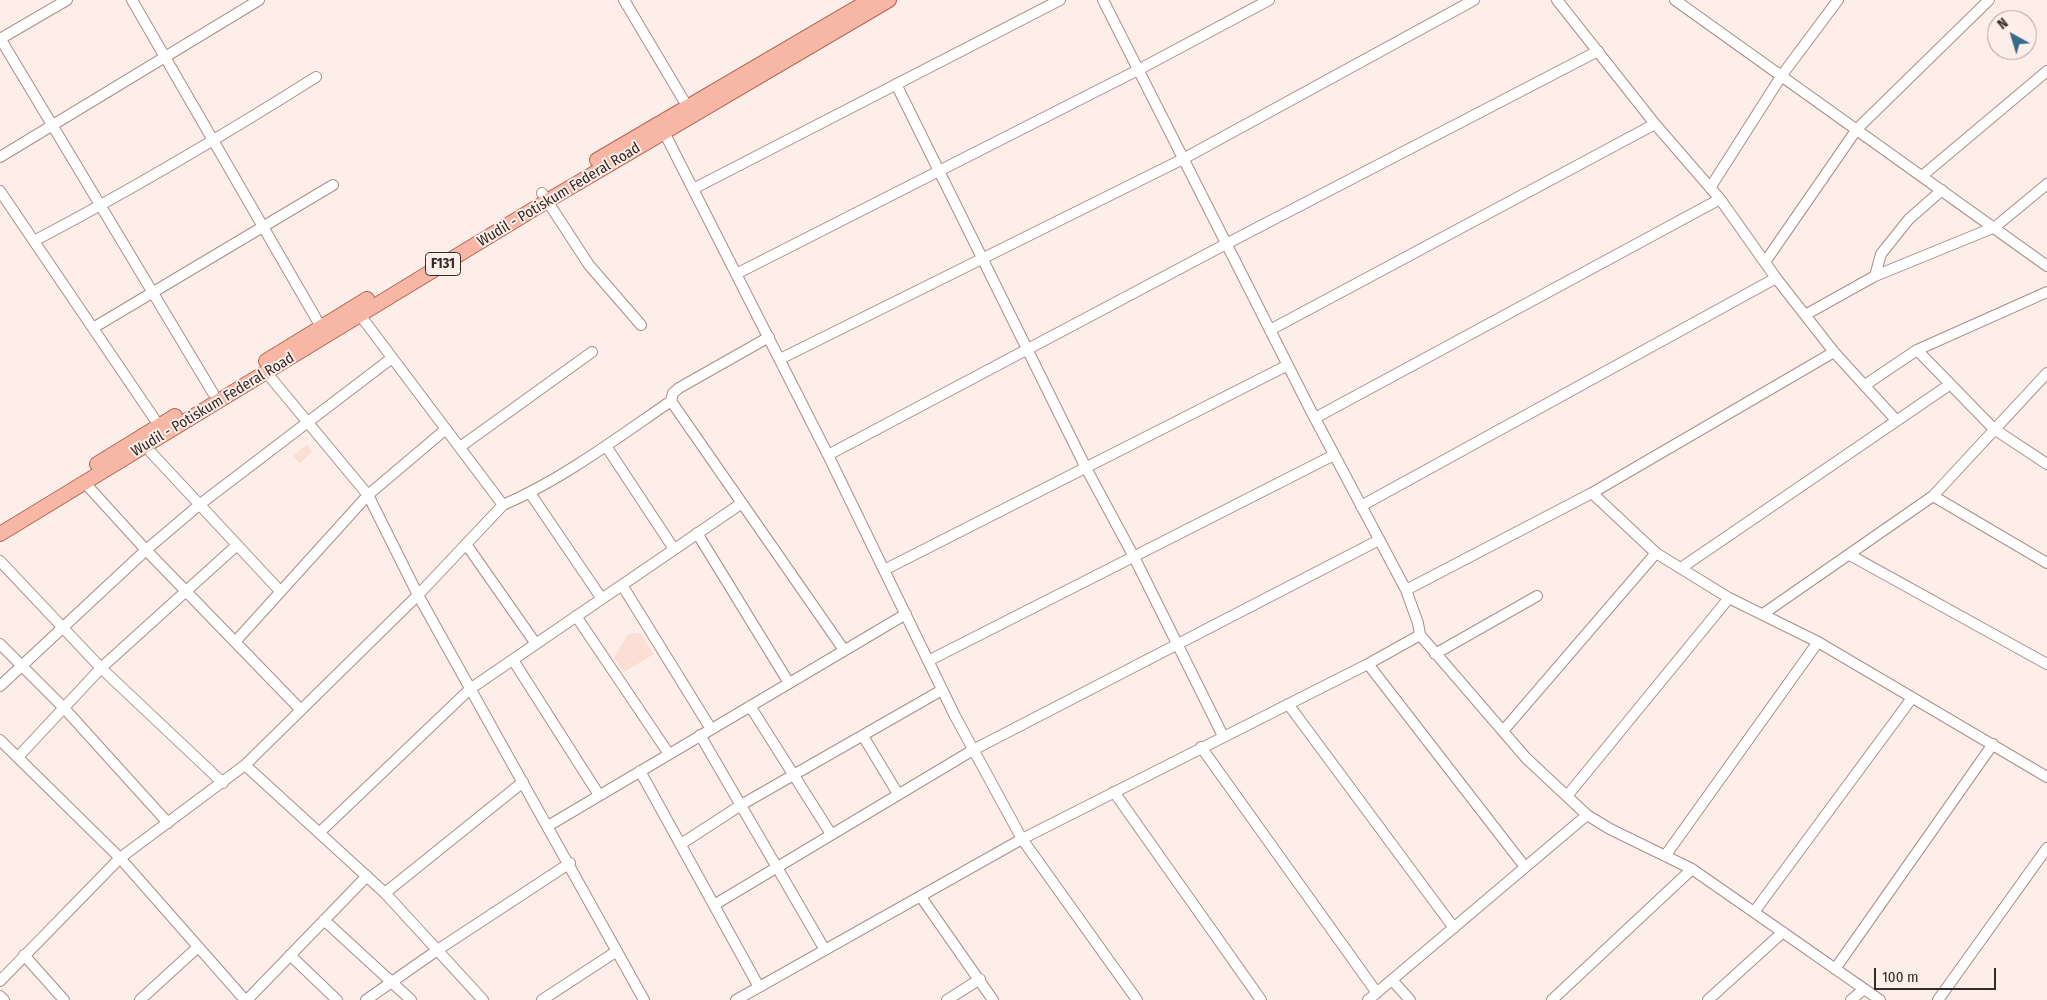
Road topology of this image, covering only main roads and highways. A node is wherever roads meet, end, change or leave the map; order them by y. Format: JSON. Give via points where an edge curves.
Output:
{"nodes":[{"id":1,"x":870,"y":0,"type":"edge"},
{"id":2,"x":890,"y":0,"type":"edge"},
{"id":3,"x":690,"y":112,"type":"junction"},
{"id":4,"x":545,"y":197,"type":"junction"},
{"id":5,"x":162,"y":429,"type":"junction"},
{"id":6,"x":0,"y":523,"type":"edge"},
{"id":7,"x":0,"y":534,"type":"edge"}],
"edges":[{"from":1,"to":3,"type":"main road","name":"Wudil - Potiskum Federal Road","number":"F131"},
{"from":2,"to":3,"type":"main road","name":"Wudil - Potiskum Federal Road","number":"F131"},
{"from":3,"to":4,"type":"main road","name":"Wudil - Potiskum Federal Road","number":"F131"},
{"from":3,"to":4,"type":"main road","name":"Wudil - Potiskum Federal Road","number":"F131","via":[[664,132]]},
{"from":4,"to":5,"type":"main road","name":"Wudil - Potiskum Federal Road","number":"F131","via":[[321,327]]},
{"from":4,"to":5,"type":"main road","name":"Wudil - Potiskum Federal Road","number":"F131","via":[[266,372]]},
{"from":5,"to":6,"type":"main road","name":"Wudil - Potiskum Federal Road","number":"F131"},
{"from":5,"to":7,"type":"main road","name":"Wudil - Potiskum Federal Road","number":"F131","via":[[145,446]]}]}
